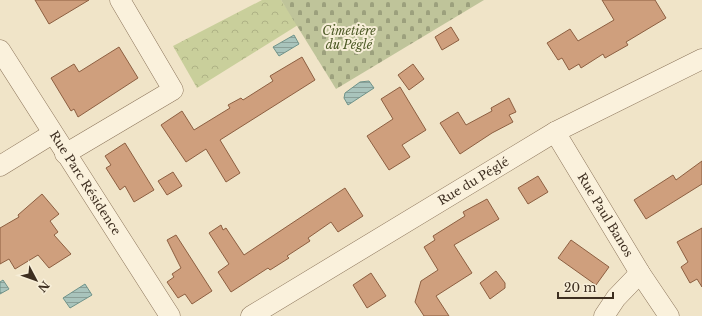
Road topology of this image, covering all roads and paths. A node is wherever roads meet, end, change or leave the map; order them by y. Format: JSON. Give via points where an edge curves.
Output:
{"nodes":[{"id":1,"x":120,"y":0,"type":"edge"},
{"id":2,"x":0,"y":50,"type":"edge"},
{"id":3,"x":702,"y":59,"type":"edge"},
{"id":4,"x":555,"y":132,"type":"junction"},
{"id":5,"x":52,"y":134,"type":"junction"},
{"id":6,"x":65,"y":154,"type":"junction"},
{"id":7,"x":0,"y":166,"type":"edge"},
{"id":8,"x":640,"y":273,"type":"junction"},
{"id":9,"x":170,"y":316,"type":"edge"},
{"id":10,"x":251,"y":316,"type":"edge"},
{"id":11,"x":604,"y":316,"type":"edge"},
{"id":12,"x":669,"y":316,"type":"edge"}],
"edges":[{"from":1,"to":6,"type":"street","via":[[171,73],[173,90]]},
{"from":2,"to":5,"type":"street","name":"Rue Parc Résidence"},
{"from":3,"to":4,"type":"street","name":"Rue du Péglé"},
{"from":4,"to":8,"type":"street","name":"Rue Paul Banos"},
{"from":4,"to":10,"type":"street","name":"Rue du Péglé"},
{"from":5,"to":6,"type":"street","name":"Rue Parc Résidence"},
{"from":5,"to":7,"type":"street"},
{"from":6,"to":9,"type":"street","name":"Rue Parc Résidence"},
{"from":8,"to":11,"type":"street","via":[[616,298]]},
{"from":8,"to":12,"type":"street","name":"Rue Paul Banos"}]}
